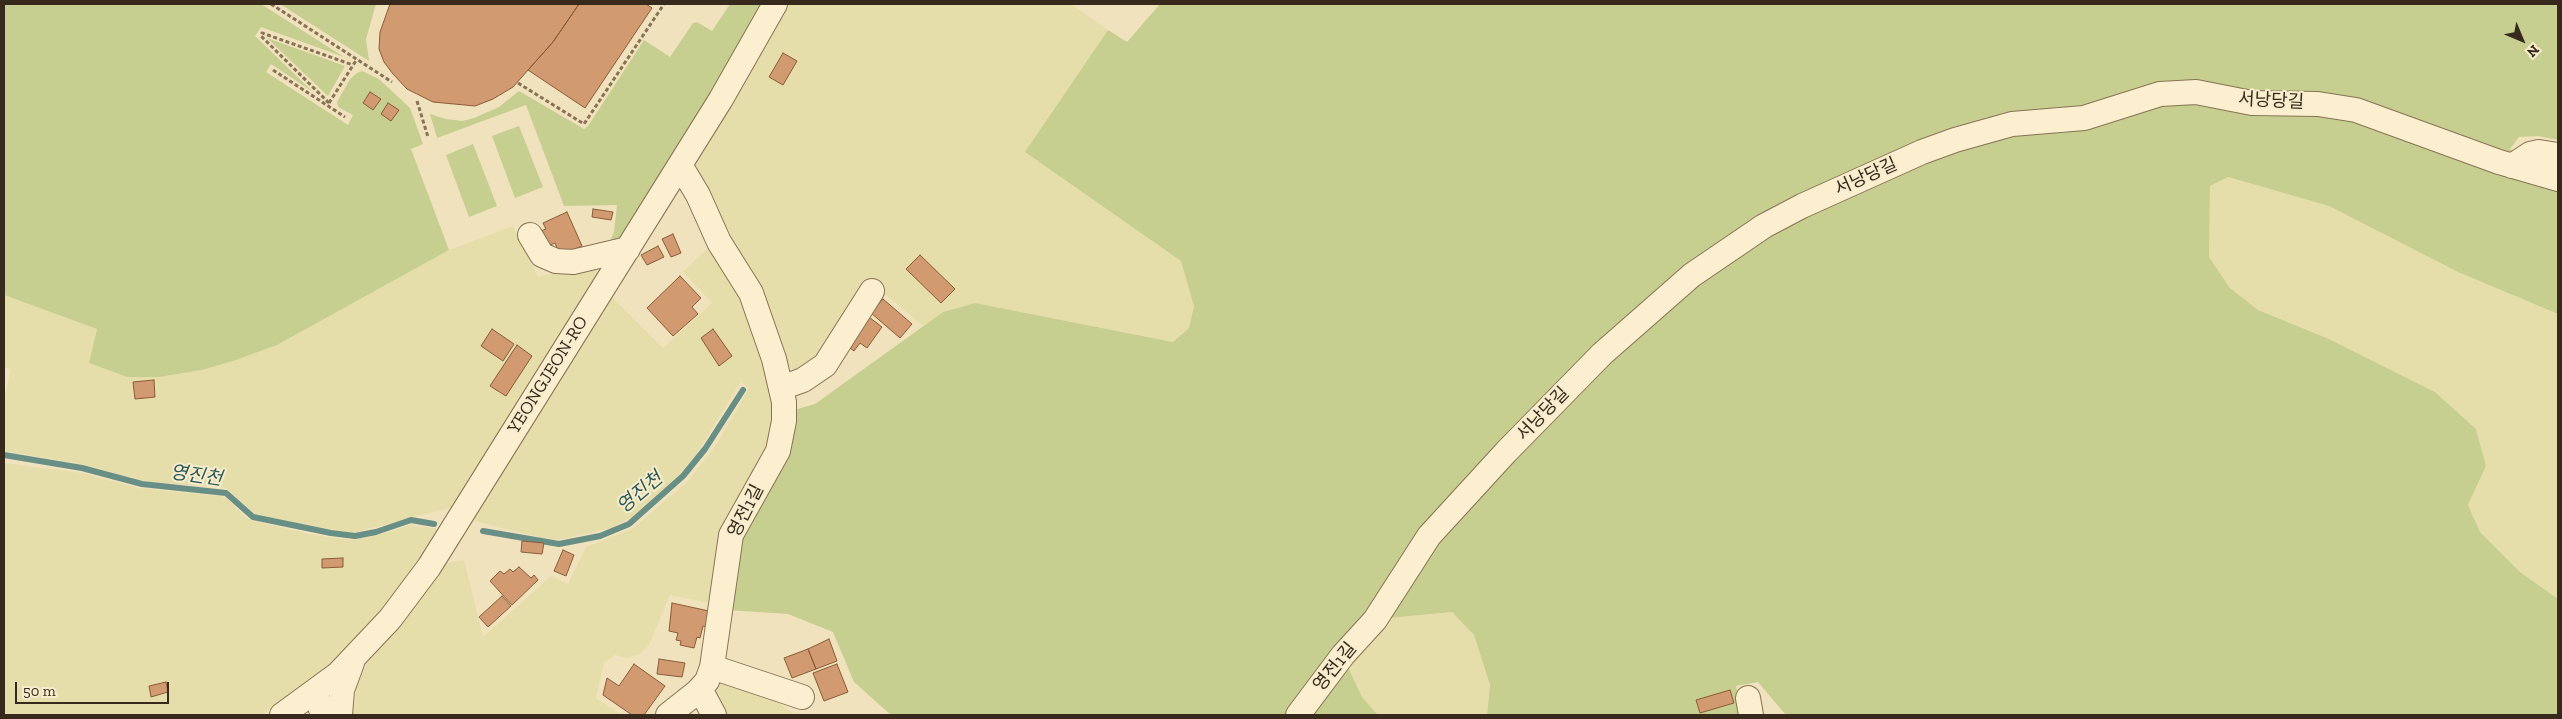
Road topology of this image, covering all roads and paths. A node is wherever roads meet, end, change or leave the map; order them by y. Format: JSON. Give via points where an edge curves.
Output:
{"nodes":[{"id":1,"x":271,"y":4,"type":"edge"},
{"id":2,"x":664,"y":4,"type":"edge"},
{"id":3,"x":775,"y":4,"type":"edge"},
{"id":4,"x":357,"y":59,"type":"junction"},
{"id":5,"x":353,"y":65,"type":"junction"},
{"id":6,"x":272,"y":70,"type":"dead end"},
{"id":7,"x":392,"y":82,"type":"dead end"},
{"id":8,"x":518,"y":83,"type":"dead end"},
{"id":9,"x":417,"y":101,"type":"dead end"},
{"id":10,"x":328,"y":104,"type":"junction"},
{"id":11,"x":345,"y":117,"type":"dead end"},
{"id":12,"x":428,"y":137,"type":"dead end"},
{"id":13,"x":2558,"y":155,"type":"edge"},
{"id":14,"x":680,"y":165,"type":"junction"},
{"id":15,"x":2512,"y":166,"type":"junction"},
{"id":16,"x":2558,"y":179,"type":"edge"},
{"id":17,"x":530,"y":236,"type":"dead end"},
{"id":18,"x":628,"y":249,"type":"junction"},
{"id":19,"x":872,"y":291,"type":"dead end"},
{"id":20,"x":781,"y":388,"type":"junction"},
{"id":21,"x":1374,"y":620,"type":"joint"},
{"id":22,"x":355,"y":657,"type":"junction"},
{"id":23,"x":712,"y":667,"type":"junction"},
{"id":24,"x":700,"y":689,"type":"junction"},
{"id":25,"x":316,"y":692,"type":"junction"},
{"id":26,"x":802,"y":697,"type":"dead end"},
{"id":27,"x":282,"y":715,"type":"edge"},
{"id":28,"x":323,"y":715,"type":"edge"},
{"id":29,"x":340,"y":715,"type":"edge"},
{"id":30,"x":668,"y":715,"type":"edge"},
{"id":31,"x":714,"y":715,"type":"edge"},
{"id":32,"x":1298,"y":715,"type":"edge"}],
"edges":[{"from":1,"to":4,"type":"path"},
{"from":2,"to":8,"type":"path","via":[[584,124]]},
{"from":3,"to":14,"type":"street","name":"YEONGJEON-RO","via":[[758,38]]},
{"from":4,"to":5,"type":"path"},
{"from":4,"to":7,"type":"path"},
{"from":5,"to":10,"type":"path"},
{"from":5,"to":10,"type":"path","via":[[262,33],[261,36]]},
{"from":6,"to":10,"type":"path"},
{"from":9,"to":12,"type":"path"},
{"from":10,"to":11,"type":"path"},
{"from":13,"to":15,"type":"street","via":[[2530,154]]},
{"from":14,"to":18,"type":"street","name":"YEONGJEON-RO"},
{"from":14,"to":20,"type":"street","name":"영전1길","via":[[698,195],[719,242],[751,293]]},
{"from":15,"to":16,"type":"street","name":"서낭당길"},
{"from":15,"to":21,"type":"street","name":"서낭당길","via":[[2356,110],[2336,106],[2252,103],[2196,92],[2143,98],[2084,118],[2012,124],[1922,152],[1764,226],[1692,275],[1602,354],[1506,452],[1429,536]]},
{"from":17,"to":18,"type":"street","via":[[542,255],[556,261],[573,262]]},
{"from":18,"to":22,"type":"street","name":"YEONGJEON-RO","via":[[429,567],[390,619]]},
{"from":19,"to":20,"type":"street","via":[[825,366],[803,380]]},
{"from":20,"to":23,"type":"street","name":"영전1길","via":[[784,421],[778,451],[731,535]]},
{"from":21,"to":32,"type":"street","name":"영전1길"},
{"from":22,"to":25,"type":"street","name":"YEONGJEON-RO"},
{"from":22,"to":29,"type":"street","via":[[346,674]]},
{"from":23,"to":24,"type":"street","name":"영전1길"},
{"from":23,"to":26,"type":"street"},
{"from":24,"to":30,"type":"street","name":"영전1길"},
{"from":24,"to":31,"type":"street"},
{"from":25,"to":27,"type":"street","name":"YEONGJEON-RO"},
{"from":25,"to":28,"type":"street"}]}
